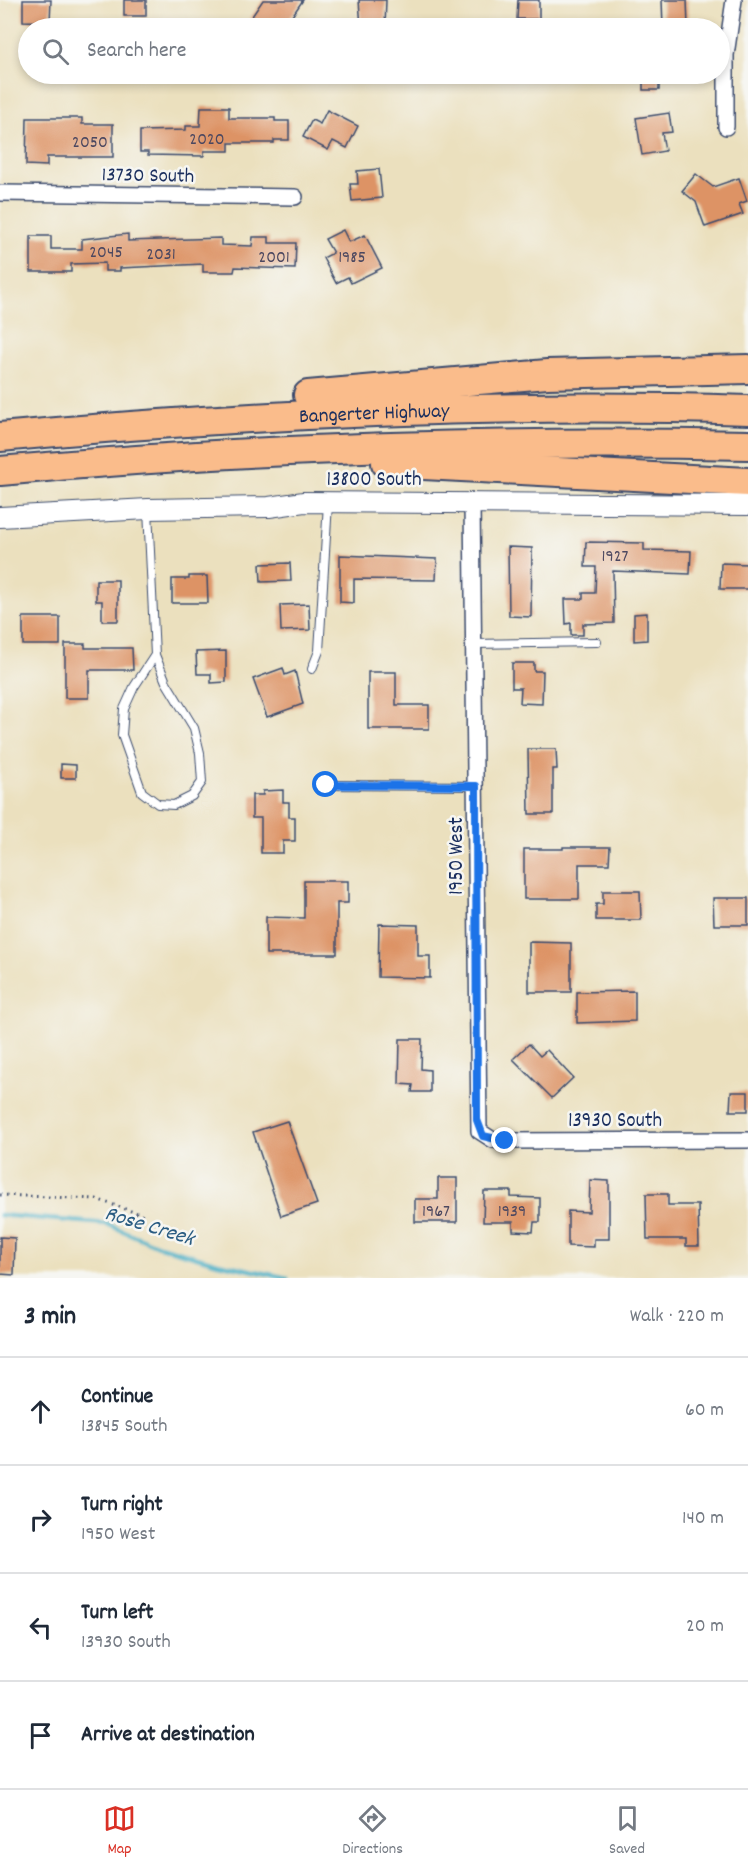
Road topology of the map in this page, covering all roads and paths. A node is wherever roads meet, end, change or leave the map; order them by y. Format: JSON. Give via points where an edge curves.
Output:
{"nodes":[{"id":1,"x":735,"y":0,"type":"edge"},
{"id":2,"x":730,"y":31,"type":"edge"},
{"id":3,"x":726,"y":84,"type":"edge"},
{"id":4,"x":726,"y":127,"type":"dead end"},
{"id":5,"x":0,"y":193,"type":"edge"},
{"id":6,"x":295,"y":197,"type":"dead end"},
{"id":7,"x":748,"y":369,"type":"edge"},
{"id":8,"x":748,"y":410,"type":"edge"},
{"id":9,"x":84,"y":430,"type":"junction"},
{"id":10,"x":0,"y":437,"type":"edge"},
{"id":11,"x":748,"y":445,"type":"edge"},
{"id":12,"x":165,"y":458,"type":"junction"},
{"id":13,"x":0,"y":471,"type":"edge"},
{"id":14,"x":748,"y":482,"type":"edge"},
{"id":15,"x":328,"y":502,"type":"junction"},
{"id":16,"x":472,"y":503,"type":"junction"},
{"id":17,"x":748,"y":505,"type":"edge"},
{"id":18,"x":148,"y":509,"type":"junction"},
{"id":19,"x":0,"y":517,"type":"edge"},
{"id":20,"x":597,"y":642,"type":"dead end"},
{"id":21,"x":472,"y":644,"type":"junction"},
{"id":22,"x":155,"y":655,"type":"junction"},
{"id":23,"x":312,"y":669,"type":"dead end"},
{"id":24,"x":326,"y":785,"type":"dead end"},
{"id":25,"x":476,"y":786,"type":"junction"},
{"id":26,"x":483,"y":1136,"type":"joint"},
{"id":27,"x":748,"y":1140,"type":"edge"},
{"id":28,"x":0,"y":1195,"type":"edge"},
{"id":29,"x":144,"y":1215,"type":"dead end"}],
"edges":[{"from":1,"to":2,"type":"street"},
{"from":3,"to":4,"type":"street"},
{"from":5,"to":6,"type":"street","name":"13730 South"},
{"from":7,"to":9,"type":"highway","via":[[610,371],[485,379],[249,401]]},
{"from":8,"to":9,"type":"highway","name":"Bangerter Highway","via":[[429,409],[280,415]]},
{"from":9,"to":10,"type":"highway","name":"Bangerter Highway"},
{"from":11,"to":12,"type":"highway","name":"Bangerter Highway","via":[[459,445]]},
{"from":12,"to":13,"type":"highway","name":"Bangerter Highway"},
{"from":12,"to":14,"type":"highway","via":[[313,460]]},
{"from":15,"to":16,"type":"street","name":"13800 South"},
{"from":15,"to":18,"type":"street","name":"13800 South"},
{"from":15,"to":23,"type":"lane","via":[[319,651]]},
{"from":16,"to":17,"type":"street","name":"13800 South"},
{"from":16,"to":21,"type":"street","name":"1950 West"},
{"from":18,"to":19,"type":"street","name":"13800 South"},
{"from":18,"to":22,"type":"lane"},
{"from":20,"to":21,"type":"lane"},
{"from":21,"to":25,"type":"street","name":"1950 West"},
{"from":22,"to":22,"type":"lane","via":[[194,729],[200,753],[201,782],[192,796],[174,805],[158,804],[142,792],[122,735],[124,709]]},
{"from":24,"to":25,"type":"lane"},
{"from":25,"to":26,"type":"street","name":"1950 West","via":[[477,1120]]},
{"from":26,"to":27,"type":"street","name":"13930 South","via":[[505,1141]]},
{"from":28,"to":29,"type":"path","via":[[96,1199]]}]}
